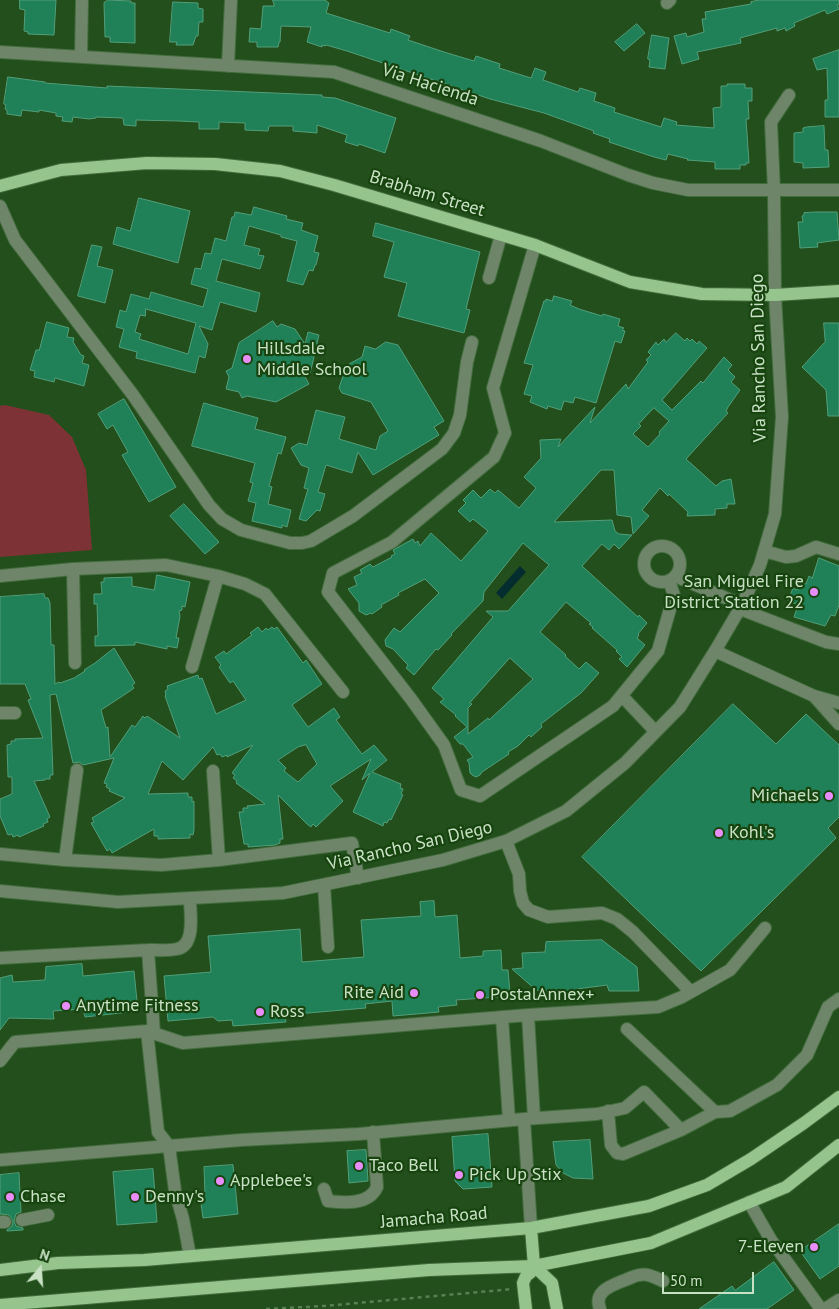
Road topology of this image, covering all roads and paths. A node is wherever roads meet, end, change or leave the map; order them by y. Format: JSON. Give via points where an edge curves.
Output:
{"nodes":[{"id":1,"x":82,"y":0,"type":"edge"},
{"id":2,"x":231,"y":0,"type":"edge"},
{"id":3,"x":0,"y":52,"type":"edge"},
{"id":4,"x":81,"y":57,"type":"junction"},
{"id":5,"x":228,"y":66,"type":"junction"},
{"id":6,"x":789,"y":95,"type":"dead end"},
{"id":7,"x":0,"y":186,"type":"edge"},
{"id":8,"x":839,"y":190,"type":"edge"},
{"id":9,"x":774,"y":191,"type":"junction"},
{"id":10,"x":0,"y":206,"type":"edge"},
{"id":11,"x":501,"y":235,"type":"junction"},
{"id":12,"x":535,"y":245,"type":"junction"},
{"id":13,"x":489,"y":278,"type":"dead end"},
{"id":14,"x":839,"y":290,"type":"edge"},
{"id":15,"x":775,"y":295,"type":"junction"},
{"id":16,"x":472,"y":342,"type":"dead end"},
{"id":17,"x":764,"y":551,"type":"junction"},
{"id":18,"x":839,"y":554,"type":"edge"},
{"id":19,"x":73,"y":569,"type":"junction"},
{"id":20,"x":0,"y":576,"type":"edge"},
{"id":21,"x":218,"y":576,"type":"junction"},
{"id":22,"x":741,"y":607,"type":"junction"},
{"id":23,"x":839,"y":644,"type":"edge"},
{"id":24,"x":715,"y":651,"type":"junction"},
{"id":25,"x":75,"y":663,"type":"dead end"},
{"id":26,"x":192,"y":667,"type":"dead end"},
{"id":27,"x":343,"y":692,"type":"dead end"},
{"id":28,"x":622,"y":696,"type":"junction"},
{"id":29,"x":814,"y":696,"type":"junction"},
{"id":30,"x":839,"y":703,"type":"edge"},
{"id":31,"x":0,"y":713,"type":"edge"},
{"id":32,"x":15,"y":713,"type":"dead end"},
{"id":33,"x":839,"y":724,"type":"edge"},
{"id":34,"x":655,"y":731,"type":"junction"},
{"id":35,"x":77,"y":770,"type":"dead end"},
{"id":36,"x":213,"y":771,"type":"dead end"},
{"id":37,"x":506,"y":841,"type":"junction"},
{"id":38,"x":0,"y":854,"type":"edge"},
{"id":39,"x":65,"y":860,"type":"junction"},
{"id":40,"x":219,"y":860,"type":"junction"},
{"id":41,"x":358,"y":878,"type":"junction"},
{"id":42,"x":324,"y":885,"type":"junction"},
{"id":43,"x":0,"y":891,"type":"edge"},
{"id":44,"x":190,"y":899,"type":"junction"},
{"id":45,"x":765,"y":928,"type":"dead end"},
{"id":46,"x":328,"y":947,"type":"dead end"},
{"id":47,"x":148,"y":950,"type":"junction"},
{"id":48,"x":0,"y":958,"type":"edge"},
{"id":49,"x":691,"y":992,"type":"junction"},
{"id":50,"x":839,"y":999,"type":"edge"},
{"id":51,"x":528,"y":1015,"type":"junction"},
{"id":52,"x":502,"y":1017,"type":"junction"},
{"id":53,"x":627,"y":1029,"type":"dead end"},
{"id":54,"x":150,"y":1032,"type":"junction"},
{"id":55,"x":0,"y":1062,"type":"edge"},
{"id":56,"x":839,"y":1097,"type":"edge"},
{"id":57,"x":608,"y":1111,"type":"junction"},
{"id":58,"x":715,"y":1112,"type":"junction"},
{"id":59,"x":529,"y":1118,"type":"junction"},
{"id":60,"x":509,"y":1120,"type":"junction"},
{"id":61,"x":681,"y":1130,"type":"junction"},
{"id":62,"x":373,"y":1132,"type":"junction"},
{"id":63,"x":839,"y":1145,"type":"edge"},
{"id":64,"x":169,"y":1146,"type":"junction"},
{"id":65,"x":0,"y":1160,"type":"edge"},
{"id":66,"x":324,"y":1189,"type":"dead end"},
{"id":67,"x":749,"y":1202,"type":"junction"},
{"id":68,"x":48,"y":1215,"type":"dead end"},
{"id":69,"x":22,"y":1220,"type":"dead end"},
{"id":70,"x":531,"y":1228,"type":"junction"},
{"id":71,"x":190,"y":1256,"type":"junction"},
{"id":72,"x":534,"y":1266,"type":"junction"},
{"id":73,"x":0,"y":1270,"type":"edge"},
{"id":74,"x":663,"y":1281,"type":"dead end"},
{"id":75,"x":523,"y":1288,"type":"junction"},
{"id":76,"x":839,"y":1300,"type":"edge"},
{"id":77,"x":0,"y":1305,"type":"edge"},
{"id":78,"x":266,"y":1309,"type":"edge"},
{"id":79,"x":526,"y":1309,"type":"edge"},
{"id":80,"x":557,"y":1309,"type":"edge"},
{"id":81,"x":600,"y":1309,"type":"edge"},
{"id":82,"x":821,"y":1309,"type":"edge"},
{"id":83,"x":825,"y":1309,"type":"edge"}],
"edges":[{"from":1,"to":4,"type":"street"},
{"from":2,"to":5,"type":"street"},
{"from":3,"to":4,"type":"street","name":"Via Hacienda"},
{"from":4,"to":5,"type":"street","name":"Via Hacienda"},
{"from":5,"to":9,"type":"street","name":"Via Hacienda","via":[[334,72],[542,141],[653,182],[688,190]]},
{"from":6,"to":9,"type":"street","name":"Via Rancho San Diego","via":[[771,122]]},
{"from":7,"to":11,"type":"main road","name":"Brabham Street","via":[[61,170],[147,163],[214,164],[280,171]]},
{"from":8,"to":9,"type":"street","name":"Via Hacienda"},
{"from":9,"to":15,"type":"street","name":"Via Rancho San Diego"},
{"from":10,"to":16,"type":"street","via":[[15,240],[133,395],[209,505],[222,520],[241,530],[290,543],[311,541],[353,516],[442,449],[454,433],[460,415]]},
{"from":11,"to":12,"type":"main road","name":"Brabham Street"},
{"from":11,"to":13,"type":"street"},
{"from":12,"to":15,"type":"main road","name":"Brabham Street","via":[[630,282],[702,294]]},
{"from":12,"to":28,"type":"street","via":[[493,388],[505,433],[494,457],[392,542],[333,573],[328,592],[444,745],[461,790],[480,796],[614,706]]},
{"from":14,"to":15,"type":"main road","name":"Brabham Street"},
{"from":15,"to":17,"type":"street","name":"Via Rancho San Diego","via":[[782,417],[775,514]]},
{"from":17,"to":18,"type":"street","via":[[786,557],[816,547]]},
{"from":17,"to":22,"type":"street","name":"Via Rancho San Diego"},
{"from":19,"to":20,"type":"street"},
{"from":19,"to":21,"type":"street","via":[[166,565]]},
{"from":19,"to":25,"type":"street"},
{"from":21,"to":26,"type":"street"},
{"from":21,"to":27,"type":"street","via":[[265,594]]},
{"from":22,"to":23,"type":"street","via":[[826,642]]},
{"from":22,"to":24,"type":"street","name":"Via Rancho San Diego"},
{"from":22,"to":28,"type":"street","via":[[672,578],[674,595],[658,651]]},
{"from":24,"to":29,"type":"street"},
{"from":24,"to":34,"type":"street","name":"Via Rancho San Diego","via":[[680,707]]},
{"from":28,"to":34,"type":"street"},
{"from":29,"to":30,"type":"street"},
{"from":29,"to":33,"type":"street"},
{"from":31,"to":32,"type":"street"},
{"from":34,"to":37,"type":"street","name":"Via Rancho San Diego","via":[[624,763],[566,811]]},
{"from":35,"to":39,"type":"street"},
{"from":36,"to":40,"type":"street"},
{"from":37,"to":41,"type":"street","name":"Via Rancho San Diego","via":[[443,860]]},
{"from":37,"to":49,"type":"street","via":[[519,874],[523,903],[529,910],[548,916],[602,913],[617,919]]},
{"from":38,"to":39,"type":"street"},
{"from":39,"to":40,"type":"street","via":[[161,865]]},
{"from":40,"to":41,"type":"street","via":[[352,843]]},
{"from":41,"to":42,"type":"street","name":"Via Rancho San Diego"},
{"from":42,"to":44,"type":"street","name":"Via Rancho San Diego","via":[[284,893]]},
{"from":42,"to":46,"type":"street"},
{"from":43,"to":44,"type":"street","name":"Via Rancho San Diego","via":[[118,902]]},
{"from":44,"to":47,"type":"street","via":[[190,936],[186,944],[178,949]]},
{"from":45,"to":49,"type":"street","via":[[730,970]]},
{"from":47,"to":48,"type":"street"},
{"from":47,"to":54,"type":"street"},
{"from":49,"to":51,"type":"street","via":[[658,1007]]},
{"from":50,"to":58,"type":"street","via":[[828,1008],[807,1055],[777,1085],[730,1111]]},
{"from":51,"to":52,"type":"street"},
{"from":51,"to":59,"type":"street"},
{"from":52,"to":54,"type":"street","via":[[183,1043]]},
{"from":52,"to":60,"type":"street"},
{"from":53,"to":58,"type":"street"},
{"from":54,"to":55,"type":"street","via":[[15,1042]]},
{"from":54,"to":64,"type":"street","via":[[158,1132]]},
{"from":56,"to":70,"type":"main road","name":"Jamacha Road","via":[[707,1185],[649,1206]]},
{"from":57,"to":59,"type":"street"},
{"from":57,"to":61,"type":"street","via":[[625,1108],[644,1092]]},
{"from":57,"to":61,"type":"street","via":[[610,1145],[617,1153],[623,1154]]},
{"from":58,"to":61,"type":"street"},
{"from":59,"to":60,"type":"street"},
{"from":59,"to":70,"type":"street"},
{"from":60,"to":62,"type":"street"},
{"from":62,"to":64,"type":"street"},
{"from":62,"to":66,"type":"street","via":[[377,1186],[374,1193],[367,1199],[344,1203],[328,1201]]},
{"from":63,"to":67,"type":"main road","via":[[786,1187]]},
{"from":64,"to":65,"type":"street"},
{"from":64,"to":71,"type":"street","via":[[175,1191]]},
{"from":67,"to":72,"type":"main road","via":[[651,1243]]},
{"from":67,"to":82,"type":"street","via":[[771,1240]]},
{"from":68,"to":69,"type":"street"},
{"from":70,"to":71,"type":"main road","name":"Jamacha Road"},
{"from":70,"to":72,"type":"main road"},
{"from":71,"to":73,"type":"main road","name":"Jamacha Road","via":[[58,1263]]},
{"from":72,"to":75,"type":"main road","via":[[525,1278]]},
{"from":72,"to":77,"type":"main road","via":[[429,1270]]},
{"from":72,"to":80,"type":"main road","via":[[552,1283]]},
{"from":74,"to":81,"type":"street","via":[[640,1274],[605,1288],[599,1296]]},
{"from":75,"to":78,"type":"path"},
{"from":75,"to":79,"type":"main road"},
{"from":76,"to":83,"type":"street"}]}
